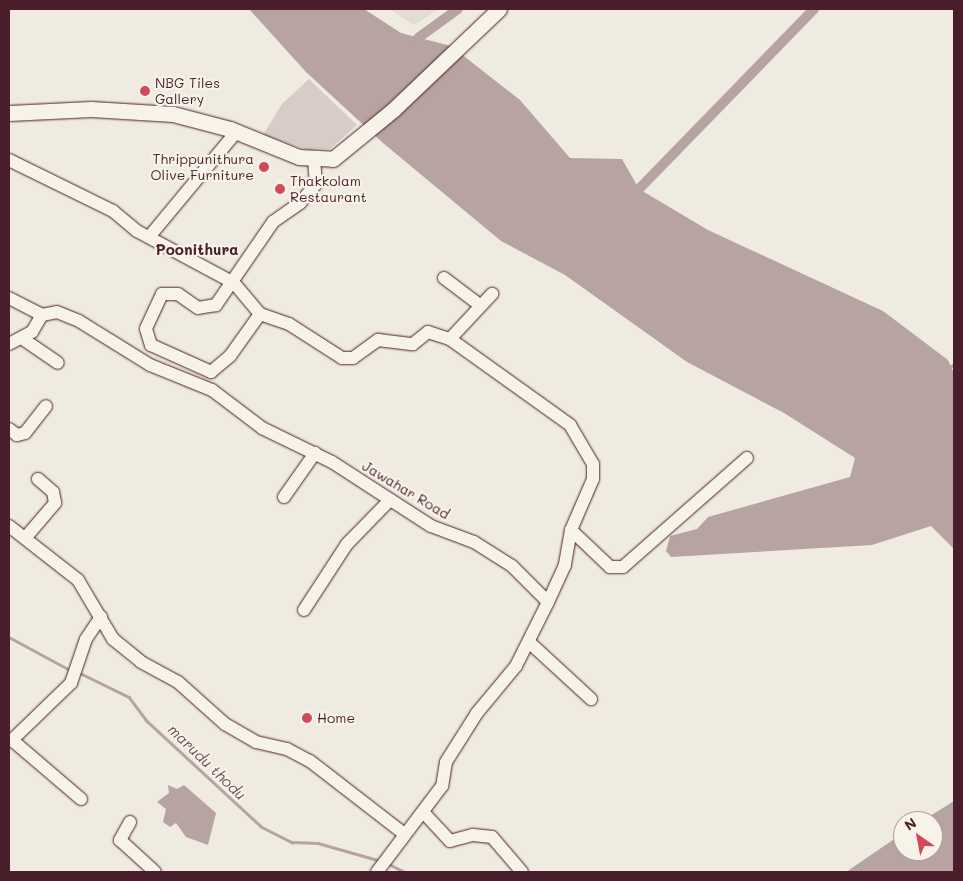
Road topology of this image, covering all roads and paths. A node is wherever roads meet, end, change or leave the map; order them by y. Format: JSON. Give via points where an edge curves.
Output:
{"nodes":[{"id":1,"x":499,"y":9,"type":"edge"},
{"id":2,"x":9,"y":113,"type":"edge"},
{"id":3,"x":237,"y":132,"type":"junction"},
{"id":4,"x":314,"y":158,"type":"junction"},
{"id":5,"x":9,"y":160,"type":"edge"},
{"id":6,"x":149,"y":237,"type":"junction"},
{"id":7,"x":444,"y":278,"type":"dead end"},
{"id":8,"x":234,"y":283,"type":"junction"},
{"id":9,"x":492,"y":294,"type":"dead end"},
{"id":10,"x":9,"y":298,"type":"edge"},
{"id":11,"x":481,"y":306,"type":"junction"},
{"id":12,"x":260,"y":314,"type":"junction"},
{"id":13,"x":42,"y":315,"type":"junction"},
{"id":14,"x":23,"y":339,"type":"junction"},
{"id":15,"x":450,"y":339,"type":"junction"},
{"id":16,"x":9,"y":344,"type":"edge"},
{"id":17,"x":58,"y":363,"type":"dead end"},
{"id":18,"x":46,"y":406,"type":"dead end"},
{"id":19,"x":9,"y":429,"type":"edge"},
{"id":20,"x":315,"y":453,"type":"junction"},
{"id":21,"x":747,"y":458,"type":"dead end"},
{"id":22,"x":38,"y":479,"type":"dead end"},
{"id":23,"x":284,"y":497,"type":"dead end"},
{"id":24,"x":390,"y":500,"type":"junction"},
{"id":25,"x":9,"y":526,"type":"edge"},
{"id":26,"x":571,"y":530,"type":"junction"},
{"id":27,"x":26,"y":537,"type":"junction"},
{"id":28,"x":548,"y":602,"type":"junction"},
{"id":29,"x":304,"y":610,"type":"dead end"},
{"id":30,"x":101,"y":617,"type":"junction"},
{"id":31,"x":530,"y":643,"type":"junction"},
{"id":32,"x":592,"y":699,"type":"dead end"},
{"id":33,"x":11,"y":742,"type":"edge"},
{"id":34,"x":81,"y":798,"type":"dead end"},
{"id":35,"x":424,"y":813,"type":"junction"},
{"id":36,"x":130,"y":822,"type":"dead end"},
{"id":37,"x":403,"y":833,"type":"junction"},
{"id":38,"x":381,"y":865,"type":"edge"},
{"id":39,"x":155,"y":872,"type":"edge"},
{"id":40,"x":522,"y":872,"type":"edge"}],
"edges":[{"from":1,"to":4,"type":"main road","via":[[353,146],[333,159]]},
{"from":2,"to":3,"type":"main road","via":[[51,109],[145,111]]},
{"from":3,"to":4,"type":"main road","via":[[299,157]]},
{"from":3,"to":6,"type":"street"},
{"from":4,"to":8,"type":"street","via":[[316,184],[300,203],[273,222],[252,248]]},
{"from":5,"to":6,"type":"street","via":[[113,211]]},
{"from":6,"to":8,"type":"street"},
{"from":7,"to":11,"type":"street"},
{"from":8,"to":12,"type":"street"},
{"from":8,"to":12,"type":"street","via":[[216,305],[198,308],[178,294],[162,294],[146,329],[152,345],[211,372],[230,356]]},
{"from":9,"to":11,"type":"street"},
{"from":10,"to":13,"type":"street","name":"Jawahar Road"},
{"from":11,"to":15,"type":"street"},
{"from":12,"to":15,"type":"street","via":[[289,324],[342,358],[353,358],[378,340],[412,344],[428,332]]},
{"from":13,"to":14,"type":"street"},
{"from":13,"to":20,"type":"street","name":"Jawahar Road","via":[[57,312],[79,321],[150,365],[212,390],[262,428]]},
{"from":14,"to":16,"type":"street"},
{"from":14,"to":17,"type":"street"},
{"from":15,"to":26,"type":"street","via":[[579,434],[593,464],[593,479]]},
{"from":18,"to":19,"type":"street","via":[[25,433],[17,435]]},
{"from":20,"to":23,"type":"street"},
{"from":20,"to":24,"type":"street","name":"Jawahar Road"},
{"from":21,"to":26,"type":"street","via":[[623,568],[610,567]]},
{"from":22,"to":27,"type":"street","via":[[53,492],[55,504]]},
{"from":24,"to":28,"type":"street","name":"Jawahar Road","via":[[430,526],[474,542],[512,566]]},
{"from":24,"to":29,"type":"street","via":[[347,544]]},
{"from":25,"to":27,"type":"street"},
{"from":26,"to":28,"type":"street","via":[[565,565]]},
{"from":27,"to":30,"type":"street","via":[[78,580]]},
{"from":28,"to":31,"type":"street"},
{"from":30,"to":33,"type":"street","via":[[86,639],[71,683]]},
{"from":30,"to":37,"type":"street","via":[[112,639],[147,666],[178,682],[225,724],[256,742],[287,749],[310,761]]},
{"from":31,"to":32,"type":"street"},
{"from":31,"to":35,"type":"street","via":[[452,754],[442,786]]},
{"from":33,"to":34,"type":"street"},
{"from":35,"to":37,"type":"street"},
{"from":35,"to":40,"type":"street","via":[[450,841],[473,834],[492,836]]},
{"from":36,"to":39,"type":"street","via":[[120,840]]},
{"from":37,"to":38,"type":"street"}]}
